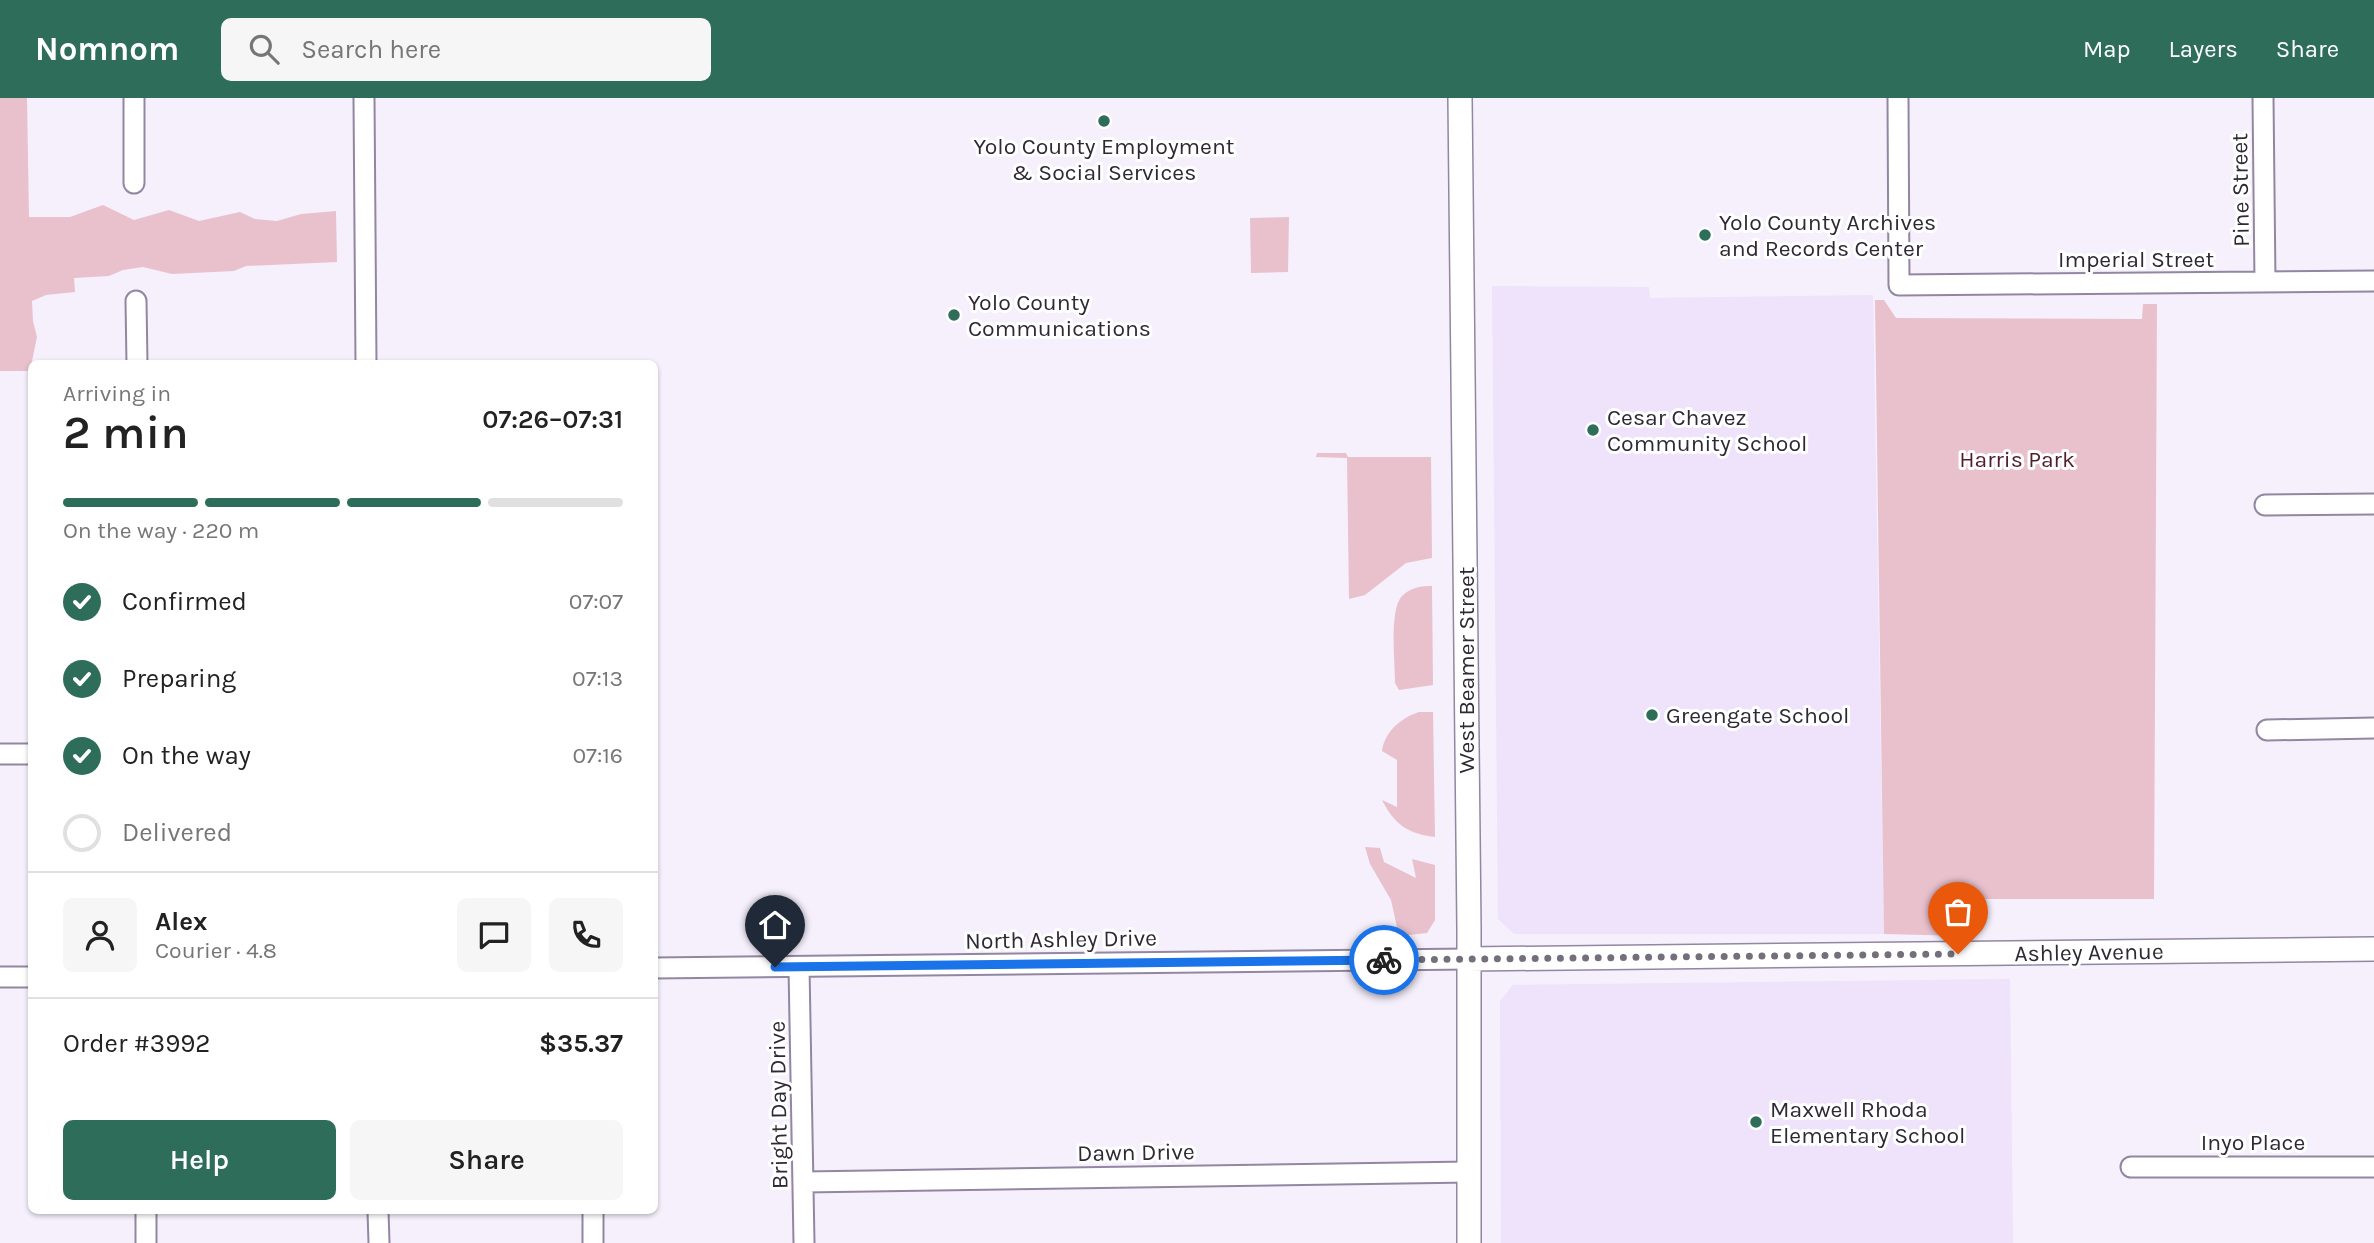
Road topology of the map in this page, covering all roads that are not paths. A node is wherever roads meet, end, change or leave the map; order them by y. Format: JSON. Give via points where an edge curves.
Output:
{"nodes":[{"id":1,"x":134,"y":98,"type":"edge"},
{"id":2,"x":364,"y":98,"type":"edge"},
{"id":3,"x":1460,"y":98,"type":"edge"},
{"id":4,"x":1899,"y":98,"type":"edge"},
{"id":5,"x":2263,"y":98,"type":"edge"},
{"id":6,"x":134,"y":183,"type":"dead end"},
{"id":7,"x":2374,"y":281,"type":"edge"},
{"id":8,"x":2265,"y":282,"type":"junction"},
{"id":9,"x":136,"y":301,"type":"dead end"},
{"id":10,"x":137,"y":360,"type":"edge"},
{"id":11,"x":366,"y":360,"type":"edge"},
{"id":12,"x":2374,"y":504,"type":"edge"},
{"id":13,"x":2266,"y":505,"type":"dead end"},
{"id":14,"x":2374,"y":728,"type":"edge"},
{"id":15,"x":2267,"y":730,"type":"dead end"},
{"id":16,"x":0,"y":754,"type":"edge"},
{"id":17,"x":28,"y":754,"type":"edge"},
{"id":18,"x":2374,"y":949,"type":"edge"},
{"id":19,"x":1469,"y":959,"type":"junction"},
{"id":20,"x":800,"y":967,"type":"junction"},
{"id":21,"x":658,"y":968,"type":"edge"},
{"id":22,"x":0,"y":977,"type":"edge"},
{"id":23,"x":28,"y":977,"type":"edge"},
{"id":24,"x":2131,"y":1167,"type":"dead end"},
{"id":25,"x":2374,"y":1167,"type":"edge"},
{"id":26,"x":1469,"y":1172,"type":"junction"},
{"id":27,"x":804,"y":1182,"type":"junction"},
{"id":28,"x":146,"y":1214,"type":"edge"},
{"id":29,"x":378,"y":1214,"type":"edge"},
{"id":30,"x":593,"y":1214,"type":"edge"},
{"id":31,"x":146,"y":1243,"type":"edge"},
{"id":32,"x":379,"y":1243,"type":"edge"},
{"id":33,"x":593,"y":1243,"type":"edge"},
{"id":34,"x":804,"y":1243,"type":"edge"},
{"id":35,"x":1469,"y":1243,"type":"edge"}],
"edges":[{"from":1,"to":6,"type":"street"},
{"from":2,"to":11,"type":"street"},
{"from":3,"to":19,"type":"street","name":"West Beamer Street"},
{"from":4,"to":8,"type":"street","name":"Imperial Street","via":[[1899,285]]},
{"from":5,"to":8,"type":"street","name":"Pine Street"},
{"from":7,"to":8,"type":"street","name":"Imperial Street"},
{"from":9,"to":10,"type":"street"},
{"from":12,"to":13,"type":"street"},
{"from":14,"to":15,"type":"street"},
{"from":16,"to":17,"type":"street"},
{"from":18,"to":19,"type":"street","name":"Ashley Avenue"},
{"from":19,"to":20,"type":"street","name":"North Ashley Drive"},
{"from":19,"to":26,"type":"street","name":"West Beamer Street"},
{"from":20,"to":21,"type":"street","name":"North Ashley Drive"},
{"from":20,"to":27,"type":"street","name":"Bright Day Drive"},
{"from":22,"to":23,"type":"street"},
{"from":24,"to":25,"type":"street","name":"Inyo Place"},
{"from":26,"to":27,"type":"street","name":"Dawn Drive"},
{"from":26,"to":35,"type":"street","name":"West Beamer Street"},
{"from":27,"to":34,"type":"street","name":"Bright Day Drive"},
{"from":28,"to":31,"type":"street"},
{"from":29,"to":32,"type":"street"},
{"from":30,"to":33,"type":"street"}]}
